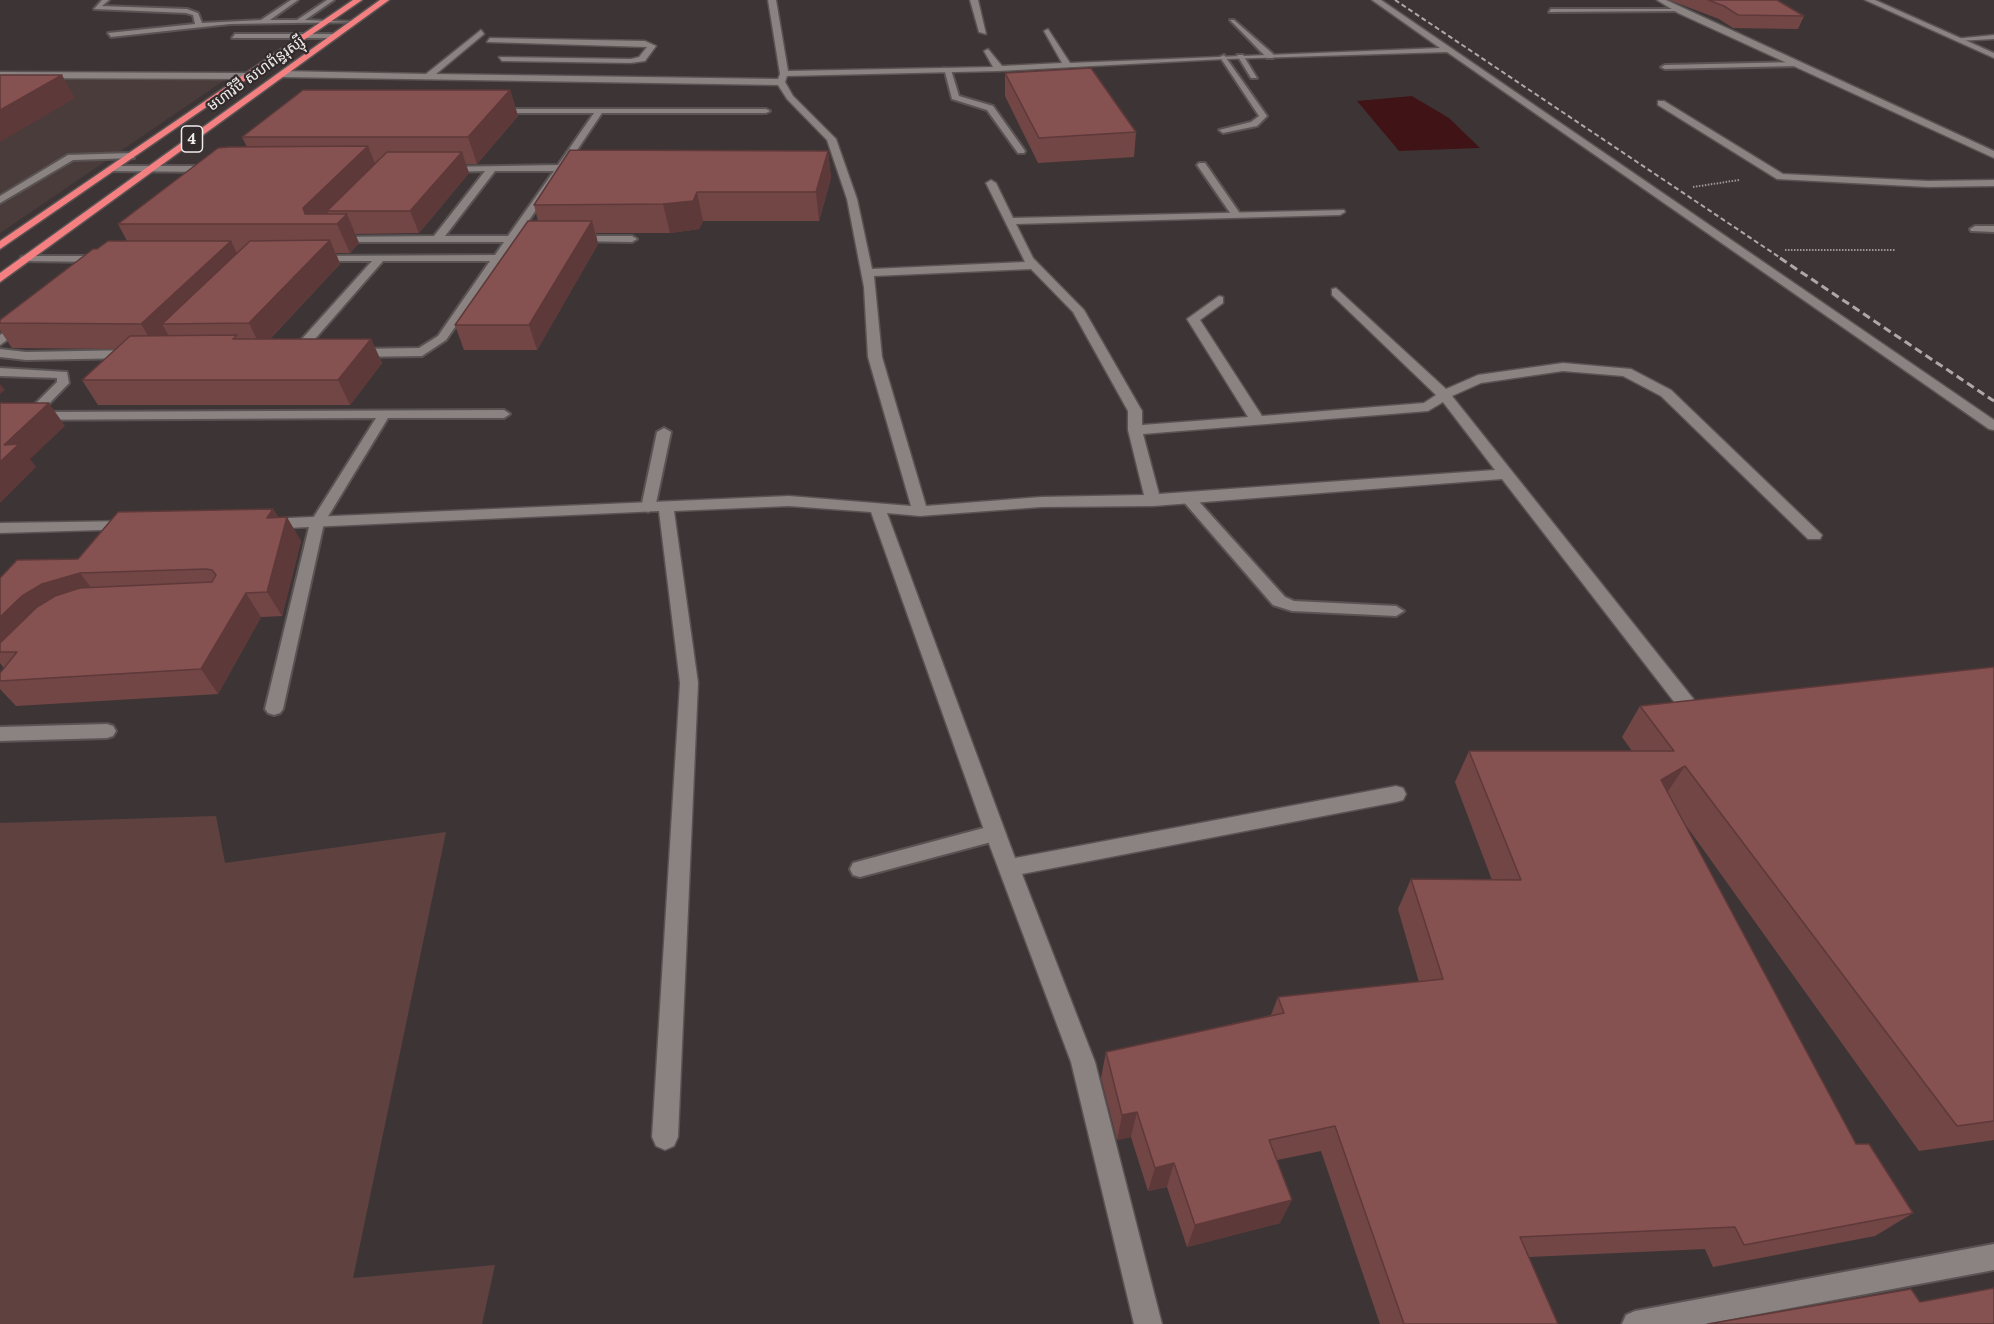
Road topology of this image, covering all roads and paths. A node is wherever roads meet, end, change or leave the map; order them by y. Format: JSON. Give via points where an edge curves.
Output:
{"nodes":[{"id":1,"x":106,"y":0,"type":"edge"},
{"id":2,"x":295,"y":0,"type":"edge"},
{"id":3,"x":331,"y":0,"type":"edge"},
{"id":4,"x":358,"y":0,"type":"edge"},
{"id":5,"x":385,"y":0,"type":"edge"},
{"id":6,"x":772,"y":0,"type":"edge"},
{"id":7,"x":974,"y":0,"type":"edge"},
{"id":8,"x":1376,"y":0,"type":"edge"},
{"id":9,"x":1661,"y":0,"type":"edge"},
{"id":10,"x":1869,"y":0,"type":"edge"},
{"id":11,"x":1551,"y":11,"type":"dead end"},
{"id":12,"x":1681,"y":11,"type":"junction"},
{"id":13,"x":300,"y":20,"type":"junction"},
{"id":14,"x":264,"y":21,"type":"junction"},
{"id":15,"x":1232,"y":21,"type":"dead end"},
{"id":16,"x":325,"y":22,"type":"junction"},
{"id":17,"x":354,"y":22,"type":"junction"},
{"id":18,"x":199,"y":25,"type":"junction"},
{"id":19,"x":1048,"y":31,"type":"dead end"},
{"id":20,"x":481,"y":32,"type":"dead end"},
{"id":21,"x":984,"y":32,"type":"dead end"},
{"id":22,"x":111,"y":35,"type":"dead end"},
{"id":23,"x":235,"y":36,"type":"dead end"},
{"id":24,"x":305,"y":36,"type":"junction"},
{"id":25,"x":335,"y":36,"type":"junction"},
{"id":26,"x":1994,"y":38,"type":"edge"},
{"id":27,"x":1957,"y":39,"type":"junction"},
{"id":28,"x":490,"y":40,"type":"dead end"},
{"id":29,"x":521,"y":41,"type":"junction"},
{"id":30,"x":1449,"y":50,"type":"junction"},
{"id":31,"x":988,"y":51,"type":"dead end"},
{"id":32,"x":1270,"y":56,"type":"junction"},
{"id":33,"x":1994,"y":56,"type":"edge"},
{"id":34,"x":1224,"y":57,"type":"junction"},
{"id":35,"x":1240,"y":57,"type":"junction"},
{"id":36,"x":502,"y":58,"type":"junction"},
{"id":37,"x":1796,"y":64,"type":"junction"},
{"id":38,"x":1067,"y":65,"type":"junction"},
{"id":39,"x":1665,"y":67,"type":"dead end"},
{"id":40,"x":999,"y":69,"type":"junction"},
{"id":41,"x":947,"y":70,"type":"junction"},
{"id":42,"x":282,"y":74,"type":"junction"},
{"id":43,"x":0,"y":75,"type":"edge"},
{"id":44,"x":247,"y":76,"type":"junction"},
{"id":45,"x":428,"y":76,"type":"junction"},
{"id":46,"x":1254,"y":76,"type":"dead end"},
{"id":47,"x":482,"y":77,"type":"junction"},
{"id":48,"x":782,"y":78,"type":"junction"},
{"id":49,"x":1661,"y":103,"type":"dead end"},
{"id":50,"x":482,"y":111,"type":"edge"},
{"id":51,"x":600,"y":111,"type":"junction"},
{"id":52,"x":766,"y":111,"type":"dead end"},
{"id":53,"x":1223,"y":130,"type":"dead end"},
{"id":54,"x":1021,"y":151,"type":"dead end"},
{"id":55,"x":1994,"y":155,"type":"edge"},
{"id":56,"x":131,"y":156,"type":"junction"},
{"id":57,"x":1202,"y":165,"type":"dead end"},
{"id":58,"x":492,"y":168,"type":"junction"},
{"id":59,"x":560,"y":168,"type":"junction"},
{"id":60,"x":583,"y":168,"type":"edge"},
{"id":61,"x":112,"y":169,"type":"junction"},
{"id":62,"x":150,"y":169,"type":"junction"},
{"id":63,"x":436,"y":169,"type":"edge"},
{"id":64,"x":1781,"y":177,"type":"junction"},
{"id":65,"x":200,"y":183,"type":"edge"},
{"id":66,"x":991,"y":183,"type":"dead end"},
{"id":67,"x":1994,"y":183,"type":"edge"},
{"id":68,"x":1653,"y":190,"type":"junction"},
{"id":69,"x":0,"y":200,"type":"edge"},
{"id":70,"x":1340,"y":212,"type":"dead end"},
{"id":71,"x":1236,"y":215,"type":"junction"},
{"id":72,"x":1010,"y":221,"type":"junction"},
{"id":73,"x":1994,"y":229,"type":"edge"},
{"id":74,"x":1975,"y":230,"type":"dead end"},
{"id":75,"x":322,"y":239,"type":"edge"},
{"id":76,"x":437,"y":239,"type":"junction"},
{"id":77,"x":511,"y":239,"type":"junction"},
{"id":78,"x":533,"y":239,"type":"edge"},
{"id":79,"x":566,"y":239,"type":"edge"},
{"id":80,"x":632,"y":239,"type":"edge"},
{"id":81,"x":0,"y":246,"type":"edge"},
{"id":82,"x":1896,"y":250,"type":"dead end"},
{"id":83,"x":1743,"y":252,"type":"junction"},
{"id":84,"x":303,"y":258,"type":"edge"},
{"id":85,"x":380,"y":258,"type":"junction"},
{"id":86,"x":498,"y":258,"type":"junction"},
{"id":87,"x":25,"y":259,"type":"junction"},
{"id":88,"x":1034,"y":265,"type":"junction"},
{"id":89,"x":87,"y":273,"type":"edge"},
{"id":90,"x":867,"y":273,"type":"junction"},
{"id":91,"x":0,"y":278,"type":"edge"},
{"id":92,"x":1336,"y":292,"type":"dead end"},
{"id":93,"x":1219,"y":300,"type":"dead end"},
{"id":94,"x":35,"y":314,"type":"edge"},
{"id":95,"x":0,"y":341,"type":"edge"},
{"id":96,"x":0,"y":353,"type":"edge"},
{"id":97,"x":296,"y":353,"type":"edge"},
{"id":98,"x":340,"y":353,"type":"edge"},
{"id":99,"x":139,"y":354,"type":"edge"},
{"id":100,"x":0,"y":372,"type":"edge"},
{"id":101,"x":1443,"y":396,"type":"junction"},
{"id":102,"x":504,"y":414,"type":"dead end"},
{"id":103,"x":384,"y":415,"type":"junction"},
{"id":104,"x":0,"y":416,"type":"edge"},
{"id":105,"x":30,"y":416,"type":"junction"},
{"id":106,"x":1258,"y":421,"type":"junction"},
{"id":107,"x":1994,"y":426,"type":"edge"},
{"id":108,"x":1135,"y":430,"type":"junction"},
{"id":109,"x":664,"y":432,"type":"dead end"},
{"id":110,"x":1503,"y":474,"type":"junction"},
{"id":111,"x":1188,"y":498,"type":"junction"},
{"id":112,"x":1153,"y":501,"type":"junction"},
{"id":113,"x":657,"y":507,"type":"junction"},
{"id":114,"x":878,"y":509,"type":"junction"},
{"id":115,"x":921,"y":511,"type":"junction"},
{"id":116,"x":318,"y":523,"type":"junction"},
{"id":117,"x":247,"y":524,"type":"edge"},
{"id":118,"x":141,"y":526,"type":"edge"},
{"id":119,"x":0,"y":528,"type":"edge"},
{"id":120,"x":1814,"y":535,"type":"dead end"},
{"id":121,"x":1396,"y":611,"type":"dead end"},
{"id":122,"x":274,"y":709,"type":"dead end"},
{"id":123,"x":1696,"y":716,"type":"edge"},
{"id":124,"x":106,"y":731,"type":"dead end"},
{"id":125,"x":0,"y":734,"type":"edge"},
{"id":126,"x":1396,"y":794,"type":"dead end"},
{"id":127,"x":995,"y":833,"type":"junction"},
{"id":128,"x":1008,"y":868,"type":"junction"},
{"id":129,"x":860,"y":869,"type":"dead end"},
{"id":130,"x":664,"y":1137,"type":"dead end"},
{"id":131,"x":1994,"y":1257,"type":"edge"},
{"id":132,"x":1148,"y":1324,"type":"edge"},
{"id":133,"x":1635,"y":1324,"type":"edge"}],
"edges":[{"from":1,"to":18,"type":"lane","via":[[96,9],[187,11],[196,14]]},
{"from":2,"to":14,"type":"lane"},
{"from":3,"to":13,"type":"lane"},
{"from":4,"to":16,"type":"highway","name":"មហាវិថី សហព័ន្ធរុស្ស៊ី","number":"4"},
{"from":5,"to":17,"type":"highway","name":"មហាវិថី សហព័ន្ធរុស្ស៊ី","number":"4"},
{"from":6,"to":48,"type":"street"},
{"from":7,"to":21,"type":"street"},
{"from":8,"to":30,"type":"street"},
{"from":9,"to":12,"type":"street"},
{"from":10,"to":27,"type":"street"},
{"from":11,"to":12,"type":"lane"},
{"from":12,"to":37,"type":"street"},
{"from":13,"to":14,"type":"lane"},
{"from":13,"to":16,"type":"lane"},
{"from":14,"to":18,"type":"lane"},
{"from":15,"to":32,"type":"lane"},
{"from":16,"to":17,"type":"lane"},
{"from":16,"to":24,"type":"highway","name":"មហាវិថី សហព័ន្ធរុស្ស៊ី","number":"4"},
{"from":17,"to":25,"type":"highway","name":"មហាវិថី សហព័ន្ធរុស្ស៊ី","number":"4"},
{"from":18,"to":22,"type":"lane"},
{"from":19,"to":38,"type":"street"},
{"from":20,"to":45,"type":"street"},
{"from":23,"to":24,"type":"lane"},
{"from":24,"to":25,"type":"lane"},
{"from":24,"to":44,"type":"highway","name":"មហាវិថី សហព័ន្ធរុស្ស៊ី","number":"4"},
{"from":25,"to":42,"type":"highway","name":"មហាវិថី សហព័ន្ធរុស្ស៊ី","number":"4"},
{"from":26,"to":27,"type":"street"},
{"from":27,"to":33,"type":"street"},
{"from":28,"to":29,"type":"street"},
{"from":29,"to":36,"type":"street"},
{"from":29,"to":36,"type":"street","via":[[652,46],[639,61]]},
{"from":30,"to":32,"type":"street"},
{"from":30,"to":68,"type":"street"},
{"from":31,"to":40,"type":"street"},
{"from":32,"to":35,"type":"street"},
{"from":34,"to":35,"type":"street"},
{"from":34,"to":38,"type":"street"},
{"from":34,"to":53,"type":"lane","via":[[1263,116],[1254,124]]},
{"from":35,"to":46,"type":"lane"},
{"from":36,"to":47,"type":"street"},
{"from":37,"to":39,"type":"lane"},
{"from":37,"to":55,"type":"street"},
{"from":38,"to":40,"type":"street"},
{"from":40,"to":41,"type":"street"},
{"from":41,"to":48,"type":"street"},
{"from":41,"to":54,"type":"lane","via":[[955,97],[990,108]]},
{"from":42,"to":45,"type":"street"},
{"from":42,"to":62,"type":"highway","name":"មហាវិថី សហព័ន្ធរុស្ស៊ី","number":"4"},
{"from":43,"to":44,"type":"street"},
{"from":44,"to":56,"type":"highway","name":"មហាវិថី សហព័ន្ធរុស្ស៊ី","number":"4"},
{"from":45,"to":47,"type":"street"},
{"from":47,"to":48,"type":"street"},
{"from":48,"to":90,"type":"street","via":[[790,97],[831,139],[852,199]]},
{"from":49,"to":64,"type":"street"},
{"from":50,"to":51,"type":"lane"},
{"from":51,"to":52,"type":"lane"},
{"from":51,"to":59,"type":"lane"},
{"from":56,"to":61,"type":"highway","name":"មហាវិថី សហព័ន្ធរុស្ស៊ី","number":"4"},
{"from":56,"to":69,"type":"lane","via":[[71,157]]},
{"from":57,"to":71,"type":"lane"},
{"from":58,"to":59,"type":"lane"},
{"from":58,"to":63,"type":"lane"},
{"from":58,"to":76,"type":"lane"},
{"from":59,"to":60,"type":"lane"},
{"from":59,"to":77,"type":"lane"},
{"from":61,"to":62,"type":"lane"},
{"from":61,"to":81,"type":"highway","name":"មហាវិថី សហព័ន្ធរុស្ស៊ី","number":"4"},
{"from":62,"to":65,"type":"lane","via":[[224,166]]},
{"from":62,"to":87,"type":"highway","name":"មហាវិថី សហព័ន្ធរុស្ស៊ី","number":"4"},
{"from":64,"to":67,"type":"street"},
{"from":64,"to":68,"type":"path"},
{"from":66,"to":72,"type":"street"},
{"from":68,"to":83,"type":"street"},
{"from":70,"to":71,"type":"street"},
{"from":71,"to":72,"type":"street"},
{"from":72,"to":88,"type":"street"},
{"from":73,"to":74,"type":"lane"},
{"from":75,"to":76,"type":"lane"},
{"from":76,"to":77,"type":"lane"},
{"from":77,"to":78,"type":"lane"},
{"from":77,"to":86,"type":"lane"},
{"from":79,"to":80,"type":"lane"},
{"from":82,"to":83,"type":"path"},
{"from":83,"to":107,"type":"street"},
{"from":84,"to":85,"type":"lane"},
{"from":85,"to":86,"type":"lane"},
{"from":85,"to":97,"type":"lane"},
{"from":86,"to":98,"type":"lane","via":[[431,348],[405,353]]},
{"from":87,"to":89,"type":"lane","via":[[111,257]]},
{"from":87,"to":91,"type":"highway","name":"មហាវិថី សហព័ន្ធរុស្ស៊ី","number":"4"},
{"from":88,"to":90,"type":"street"},
{"from":88,"to":108,"type":"street","via":[[1078,310],[1135,411]]},
{"from":90,"to":115,"type":"street","via":[[875,357]]},
{"from":92,"to":101,"type":"street"},
{"from":93,"to":106,"type":"street","via":[[1193,319]]},
{"from":94,"to":95,"type":"lane"},
{"from":96,"to":99,"type":"lane"},
{"from":100,"to":105,"type":"lane","via":[[63,375],[63,383]]},
{"from":101,"to":106,"type":"street","via":[[1428,407]]},
{"from":101,"to":110,"type":"street"},
{"from":101,"to":120,"type":"street","via":[[1478,379],[1563,367],[1626,372],[1666,393]]},
{"from":102,"to":103,"type":"lane"},
{"from":103,"to":105,"type":"lane"},
{"from":103,"to":116,"type":"lane"},
{"from":104,"to":105,"type":"lane"},
{"from":106,"to":108,"type":"street"},
{"from":108,"to":112,"type":"street"},
{"from":109,"to":113,"type":"lane"},
{"from":110,"to":111,"type":"street"},
{"from":110,"to":123,"type":"street"},
{"from":111,"to":112,"type":"street"},
{"from":111,"to":121,"type":"lane","via":[[1279,602]]},
{"from":112,"to":115,"type":"street","via":[[1041,502]]},
{"from":113,"to":114,"type":"street","via":[[789,501]]},
{"from":113,"to":116,"type":"street"},
{"from":113,"to":130,"type":"street","via":[[689,683]]},
{"from":114,"to":115,"type":"street"},
{"from":114,"to":127,"type":"street"},
{"from":116,"to":117,"type":"street"},
{"from":116,"to":122,"type":"lane"},
{"from":118,"to":119,"type":"street"},
{"from":124,"to":125,"type":"lane"},
{"from":126,"to":128,"type":"street"},
{"from":127,"to":128,"type":"street"},
{"from":127,"to":129,"type":"lane"},
{"from":128,"to":132,"type":"street","via":[[1083,1062]]},
{"from":131,"to":133,"type":"lane"}]}
